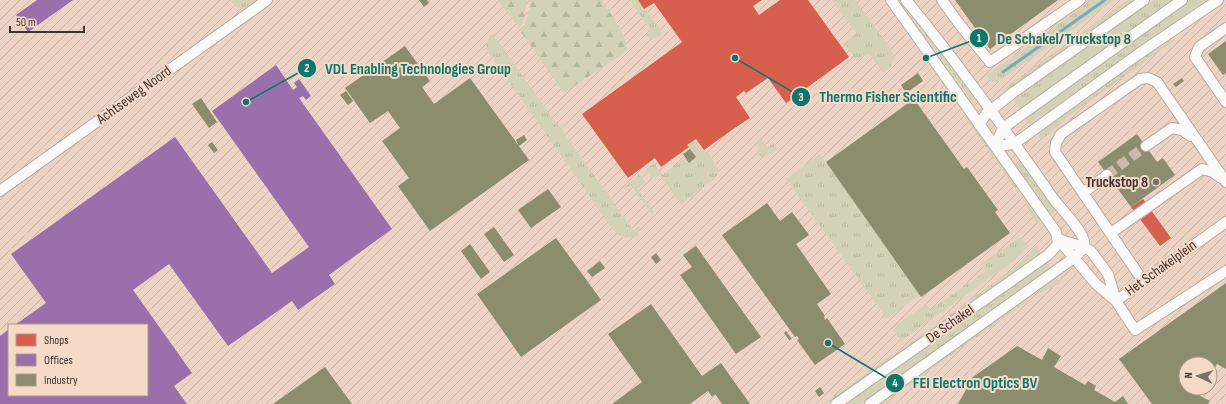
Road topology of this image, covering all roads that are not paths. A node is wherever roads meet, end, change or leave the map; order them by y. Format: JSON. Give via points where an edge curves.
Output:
{"nodes":[{"id":1,"x":267,"y":0,"type":"edge"},
{"id":2,"x":891,"y":0,"type":"edge"},
{"id":3,"x":906,"y":0,"type":"edge"},
{"id":4,"x":942,"y":0,"type":"edge"},
{"id":5,"x":1080,"y":0,"type":"edge"},
{"id":6,"x":1144,"y":0,"type":"edge"},
{"id":7,"x":1182,"y":0,"type":"edge"},
{"id":8,"x":1218,"y":0,"type":"edge"},
{"id":9,"x":1226,"y":28,"type":"edge"},
{"id":10,"x":1226,"y":102,"type":"edge"},
{"id":11,"x":991,"y":110,"type":"junction"},
{"id":12,"x":979,"y":125,"type":"junction"},
{"id":13,"x":1003,"y":128,"type":"junction"},
{"id":14,"x":1198,"y":141,"type":"junction"},
{"id":15,"x":1014,"y":144,"type":"junction"},
{"id":16,"x":995,"y":146,"type":"junction"},
{"id":17,"x":1146,"y":146,"type":"tunnel mouth"},
{"id":18,"x":1107,"y":175,"type":"tunnel mouth"},
{"id":19,"x":1226,"y":182,"type":"edge"},
{"id":20,"x":0,"y":191,"type":"edge"},
{"id":21,"x":1083,"y":193,"type":"junction"},
{"id":22,"x":1226,"y":222,"type":"edge"},
{"id":23,"x":1111,"y":233,"type":"junction"},
{"id":24,"x":1058,"y":239,"type":"junction"},
{"id":25,"x":1083,"y":247,"type":"junction"},
{"id":26,"x":1075,"y":258,"type":"junction"},
{"id":27,"x":1226,"y":271,"type":"edge"},
{"id":28,"x":1143,"y":281,"type":"junction"},
{"id":29,"x":1116,"y":301,"type":"junction"},
{"id":30,"x":836,"y":404,"type":"edge"},
{"id":31,"x":870,"y":404,"type":"edge"}],
"edges":[{"from":1,"to":20,"type":"street","name":"Achtseweg Noord"},
{"from":2,"to":12,"type":"street","via":[[943,83]]},
{"from":3,"to":11,"type":"street"},
{"from":4,"to":5,"type":"street","via":[[990,62]]},
{"from":6,"to":11,"type":"street"},
{"from":7,"to":13,"type":"street"},
{"from":8,"to":15,"type":"street"},
{"from":9,"to":10,"type":"street","via":[[1199,47],[1195,57]]},
{"from":11,"to":12,"type":"street"},
{"from":11,"to":13,"type":"street"},
{"from":12,"to":16,"type":"street"},
{"from":13,"to":15,"type":"street"},
{"from":13,"to":16,"type":"street"},
{"from":14,"to":17,"type":"street","via":[[1182,130],[1172,128]]},
{"from":14,"to":19,"type":"street"},
{"from":14,"to":21,"type":"street","via":[[1156,82],[1148,78],[1140,79],[1062,134],[1056,143],[1055,152]]},
{"from":15,"to":16,"type":"street"},
{"from":15,"to":25,"type":"street","via":[[1081,233]]},
{"from":16,"to":24,"type":"street","via":[[1056,232]]},
{"from":18,"to":21,"type":"street"},
{"from":19,"to":23,"type":"street","via":[[1213,172],[1202,169]]},
{"from":21,"to":23,"type":"street"},
{"from":22,"to":28,"type":"street","name":"Het Schakelplein"},
{"from":23,"to":28,"type":"street"},
{"from":24,"to":25,"type":"street"},
{"from":24,"to":26,"type":"street"},
{"from":24,"to":30,"type":"street","name":"De Schakel","via":[[1056,247],[1048,255]]},
{"from":25,"to":26,"type":"street","name":"De Schakel"},
{"from":25,"to":29,"type":"street","via":[[1091,251],[1108,274]]},
{"from":26,"to":29,"type":"street","via":[[1096,284]]},
{"from":26,"to":31,"type":"street","name":"De Schakel"},
{"from":27,"to":29,"type":"street","name":"Het Schakelplein","via":[[1135,330]]},
{"from":28,"to":29,"type":"street","name":"Het Schakelplein"}]}
